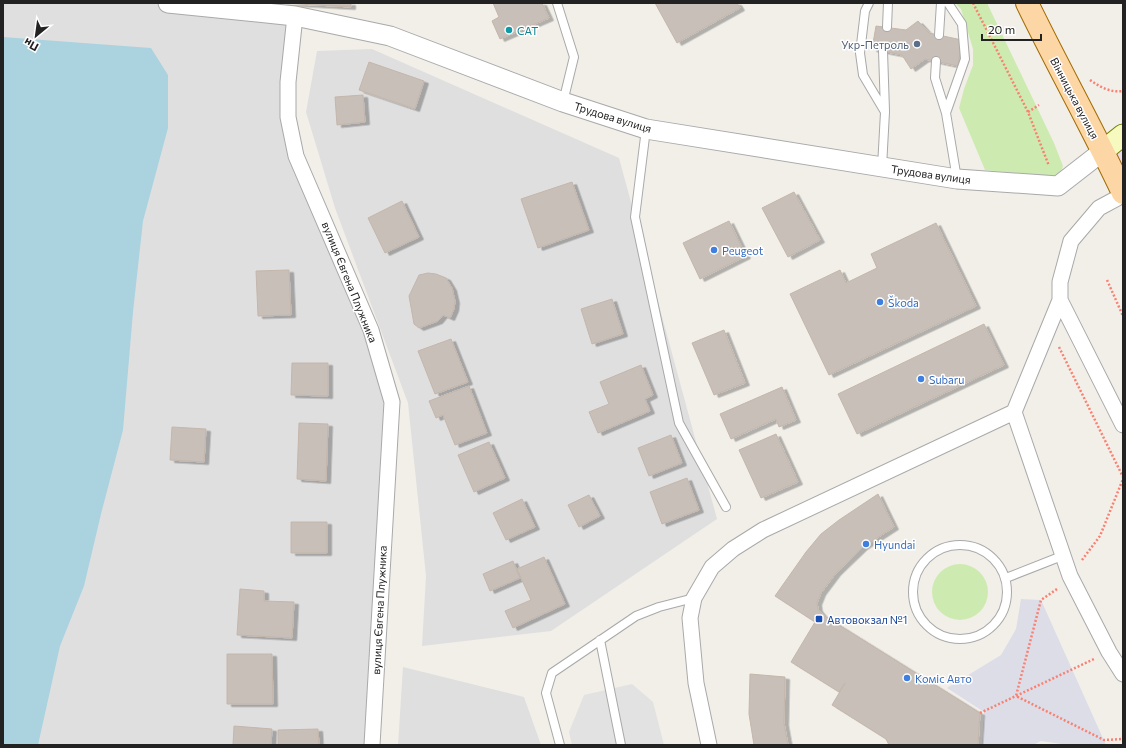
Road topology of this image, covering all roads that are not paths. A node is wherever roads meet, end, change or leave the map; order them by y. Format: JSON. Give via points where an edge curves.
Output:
{"nodes":[{"id":1,"x":168,"y":3,"type":"edge"},
{"id":2,"x":557,"y":3,"type":"edge"},
{"id":3,"x":869,"y":3,"type":"edge"},
{"id":4,"x":888,"y":3,"type":"edge"},
{"id":5,"x":941,"y":3,"type":"edge"},
{"id":6,"x":948,"y":3,"type":"edge"},
{"id":7,"x":1027,"y":3,"type":"edge"},
{"id":8,"x":295,"y":16,"type":"junction"},
{"id":9,"x":887,"y":27,"type":"dead end"},
{"id":10,"x":939,"y":35,"type":"dead end"},
{"id":11,"x":883,"y":51,"type":"dead end"},
{"id":12,"x":936,"y":61,"type":"dead end"},
{"id":13,"x":564,"y":102,"type":"junction"},
{"id":14,"x":884,"y":112,"type":"junction"},
{"id":15,"x":946,"y":112,"type":"junction"},
{"id":16,"x":646,"y":129,"type":"junction"},
{"id":17,"x":1123,"y":136,"type":"edge"},
{"id":18,"x":1103,"y":150,"type":"junction"},
{"id":19,"x":882,"y":167,"type":"junction"},
{"id":20,"x":957,"y":179,"type":"junction"},
{"id":21,"x":1123,"y":194,"type":"edge"},
{"id":22,"x":1060,"y":300,"type":"junction"},
{"id":23,"x":1014,"y":412,"type":"junction"},
{"id":24,"x":1123,"y":426,"type":"edge"},
{"id":25,"x":726,"y":507,"type":"dead end"},
{"id":26,"x":1062,"y":556,"type":"junction"},
{"id":27,"x":1006,"y":578,"type":"junction"},
{"id":28,"x":694,"y":598,"type":"junction"},
{"id":29,"x":600,"y":640,"type":"junction"},
{"id":30,"x":1123,"y":674,"type":"edge"},
{"id":31,"x":372,"y":745,"type":"edge"},
{"id":32,"x":560,"y":745,"type":"edge"},
{"id":33,"x":621,"y":745,"type":"edge"},
{"id":34,"x":709,"y":745,"type":"edge"}],
"edges":[{"from":1,"to":8,"type":"street","name":"Трудова вулиця"},
{"from":2,"to":13,"type":"lane","via":[[574,57]]},
{"from":3,"to":14,"type":"lane","via":[[865,11],[860,53],[863,75]]},
{"from":4,"to":9,"type":"lane"},
{"from":5,"to":10,"type":"lane"},
{"from":6,"to":15,"type":"lane","via":[[962,24],[965,59]]},
{"from":7,"to":18,"type":"main road","name":"Вінницька вулиця","via":[[1068,87]]},
{"from":8,"to":13,"type":"street","name":"Трудова вулиця","via":[[390,36]]},
{"from":8,"to":31,"type":"street","name":"вулиця Євгена Плужника","via":[[288,82],[288,117],[296,156],[371,330],[392,402]]},
{"from":11,"to":14,"type":"lane"},
{"from":12,"to":15,"type":"lane","via":[[935,78]]},
{"from":13,"to":16,"type":"street","name":"Трудова вулиця"},
{"from":14,"to":19,"type":"lane"},
{"from":15,"to":20,"type":"lane"},
{"from":16,"to":19,"type":"street","name":"Трудова вулиця"},
{"from":16,"to":25,"type":"lane","via":[[636,224],[679,423]]},
{"from":17,"to":18,"type":"main road","name":"Трудова вулиця"},
{"from":18,"to":20,"type":"street","name":"Трудова вулиця","via":[[1058,186]]},
{"from":18,"to":21,"type":"main road","name":"Вінницька вулиця"},
{"from":19,"to":20,"type":"street","name":"Трудова вулиця"},
{"from":21,"to":22,"type":"street","via":[[1099,208],[1071,241],[1060,282]]},
{"from":22,"to":23,"type":"street"},
{"from":22,"to":24,"type":"street"},
{"from":23,"to":26,"type":"street"},
{"from":23,"to":28,"type":"street","via":[[763,530],[712,567]]},
{"from":26,"to":27,"type":"lane"},
{"from":26,"to":30,"type":"street","via":[[1109,652]]},
{"from":27,"to":27,"type":"lane","via":[[1008,599],[1000,619],[984,634],[971,638],[964,640],[942,637],[925,625],[914,606],[913,585],[920,565],[936,550],[957,544],[978,547],[996,559]]},
{"from":28,"to":29,"type":"lane","via":[[636,616]]},
{"from":28,"to":34,"type":"street","via":[[690,618],[696,683]]},
{"from":29,"to":32,"type":"lane","via":[[552,673],[546,693]]},
{"from":29,"to":33,"type":"lane"}]}
